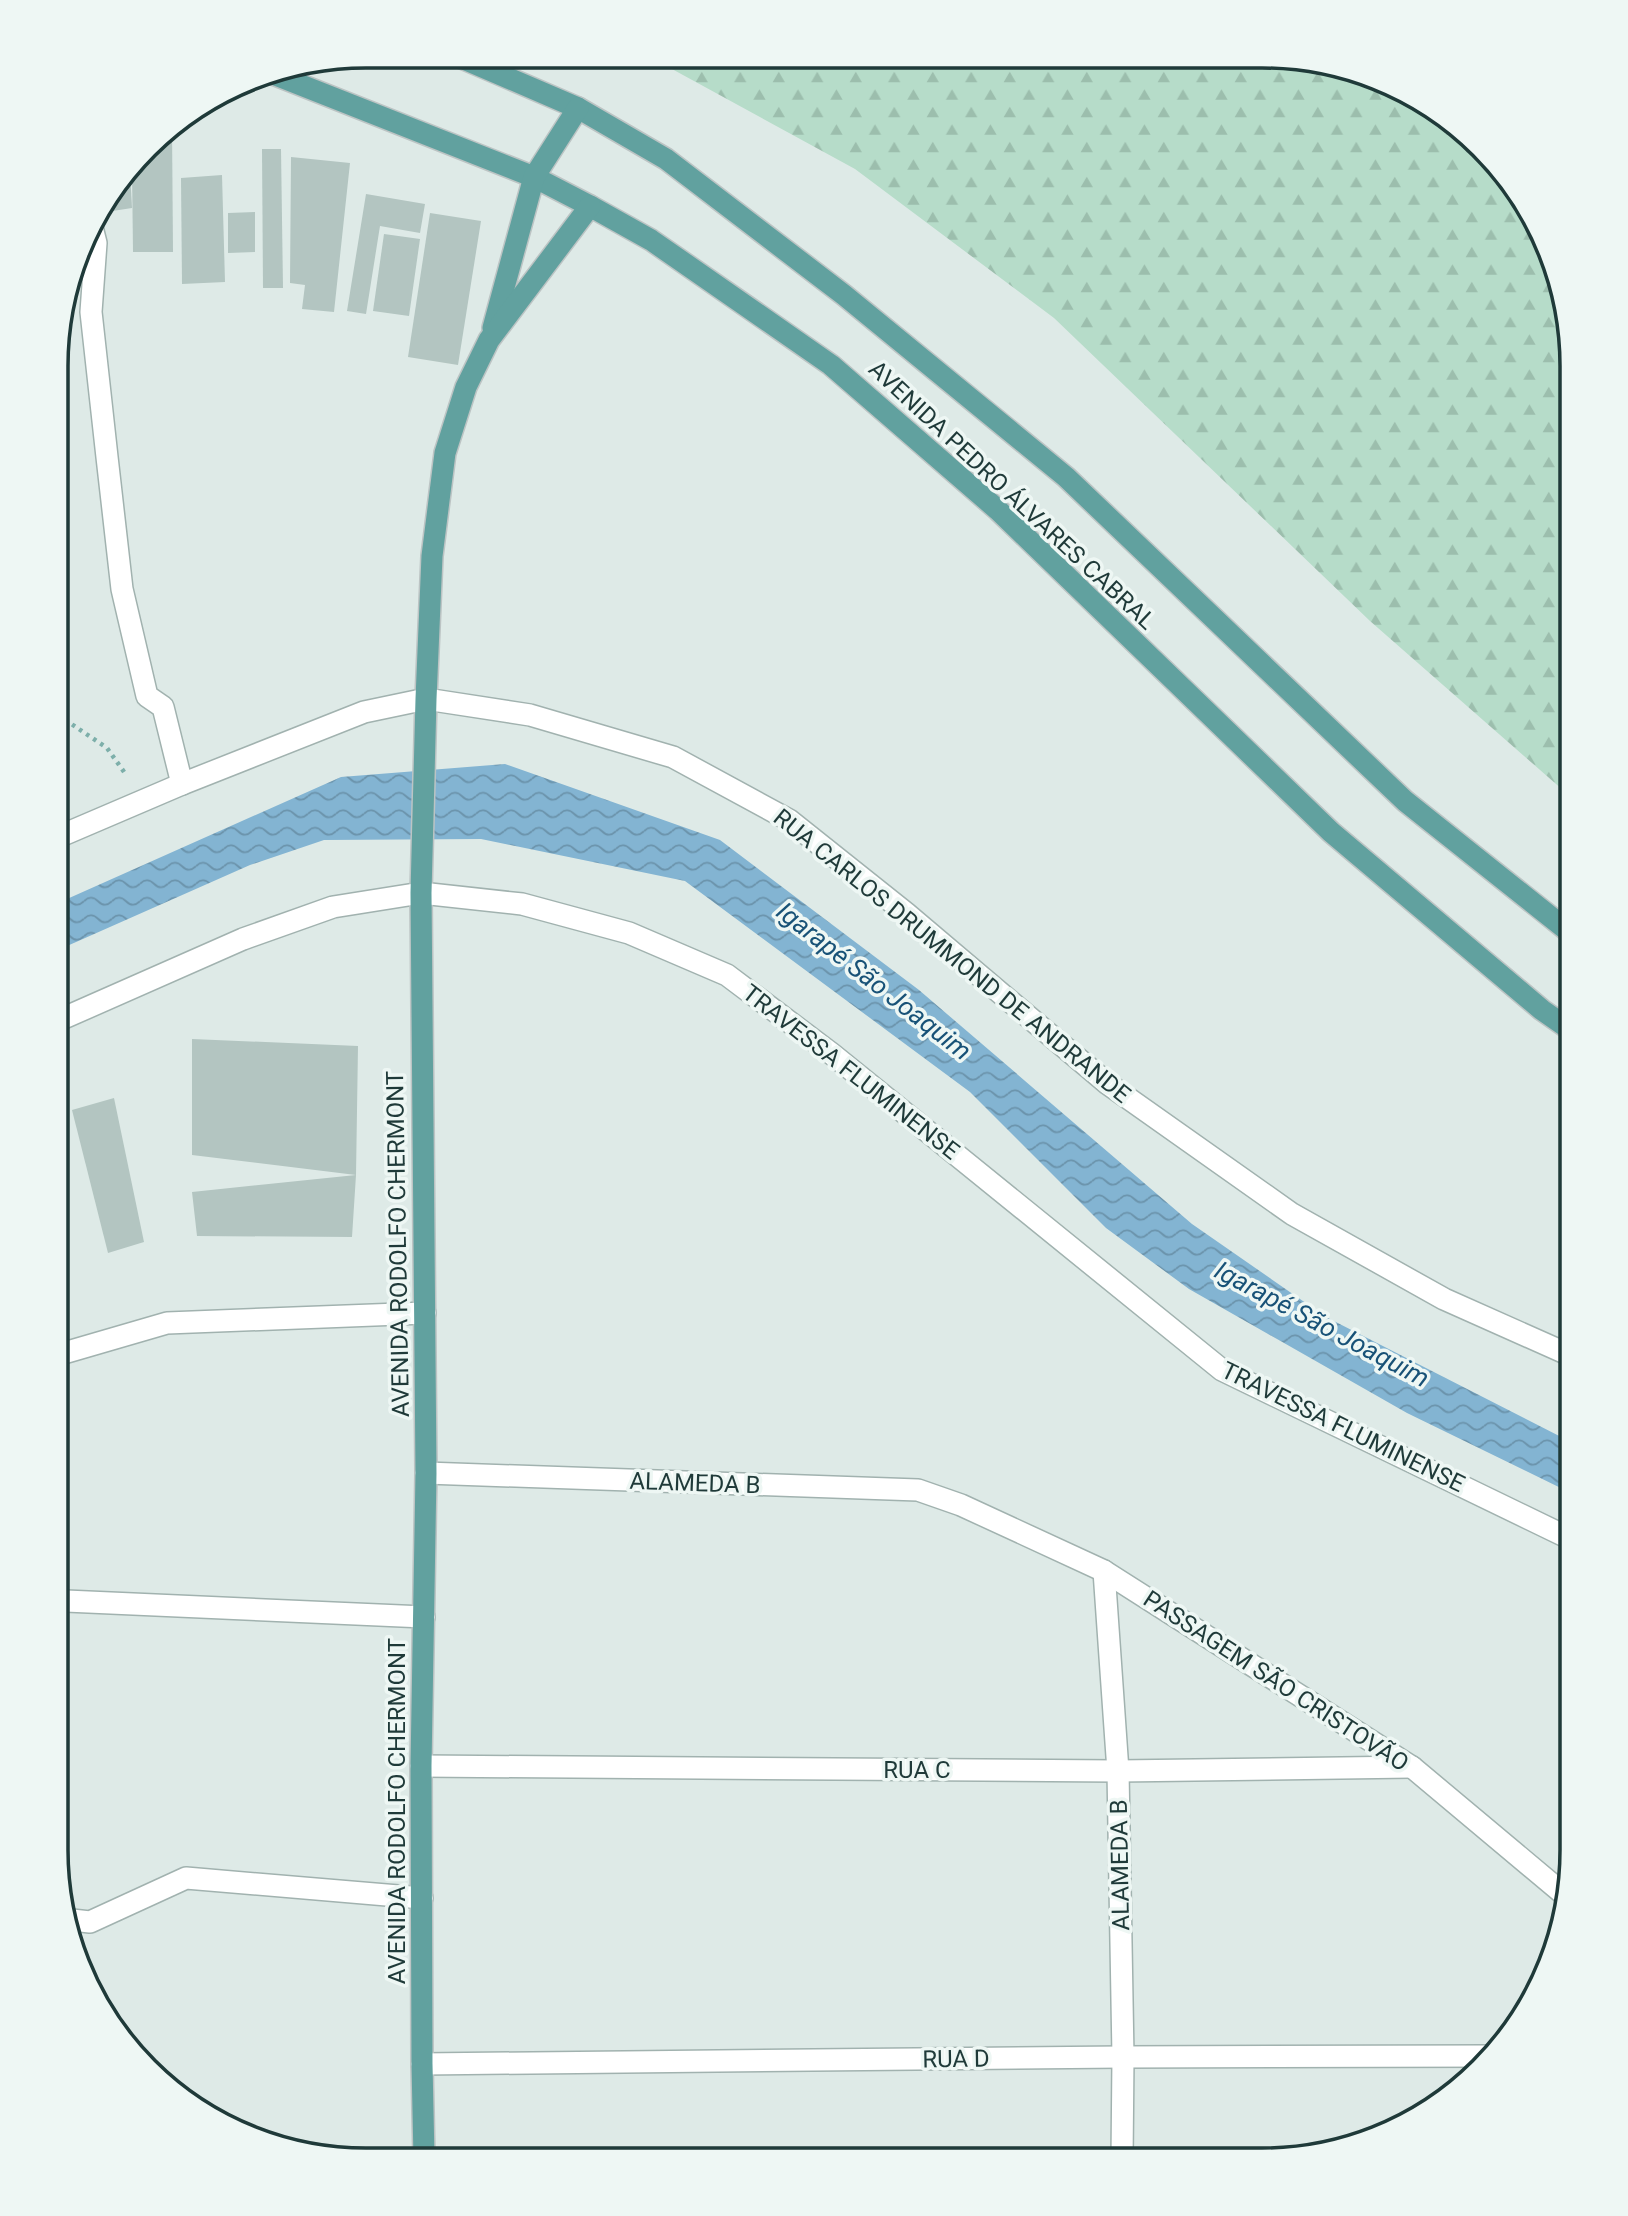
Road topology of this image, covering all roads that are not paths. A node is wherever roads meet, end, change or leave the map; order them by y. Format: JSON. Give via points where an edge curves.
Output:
{"nodes":[{"id":1,"x":485,"y":68,"type":"edge"},
{"id":2,"x":286,"y":79,"type":"edge"},
{"id":3,"x":578,"y":108,"type":"junction"},
{"id":4,"x":534,"y":177,"type":"junction"},
{"id":5,"x":590,"y":206,"type":"junction"},
{"id":6,"x":96,"y":242,"type":"edge"},
{"id":7,"x":489,"y":340,"type":"junction"},
{"id":8,"x":426,"y":699,"type":"junction"},
{"id":9,"x":181,"y":784,"type":"junction"},
{"id":10,"x":68,"y":833,"type":"edge"},
{"id":11,"x":421,"y":893,"type":"junction"},
{"id":12,"x":1560,"y":925,"type":"edge"},
{"id":13,"x":68,"y":1016,"type":"edge"},
{"id":14,"x":1560,"y":1023,"type":"edge"},
{"id":15,"x":425,"y":1313,"type":"junction"},
{"id":16,"x":1560,"y":1351,"type":"edge"},
{"id":17,"x":68,"y":1352,"type":"edge"},
{"id":18,"x":426,"y":1473,"type":"junction"},
{"id":19,"x":961,"y":1504,"type":"joint"},
{"id":20,"x":1560,"y":1533,"type":"edge"},
{"id":21,"x":1104,"y":1571,"type":"junction"},
{"id":22,"x":68,"y":1601,"type":"edge"},
{"id":23,"x":424,"y":1617,"type":"junction"},
{"id":24,"x":422,"y":1766,"type":"junction"},
{"id":25,"x":1412,"y":1767,"type":"junction"},
{"id":26,"x":1118,"y":1771,"type":"junction"},
{"id":27,"x":1557,"y":1888,"type":"edge"},
{"id":28,"x":422,"y":1898,"type":"junction"},
{"id":29,"x":77,"y":1921,"type":"edge"},
{"id":30,"x":1476,"y":2056,"type":"edge"},
{"id":31,"x":1123,"y":2057,"type":"junction"},
{"id":32,"x":422,"y":2064,"type":"junction"},
{"id":33,"x":425,"y":2148,"type":"edge"},
{"id":34,"x":1122,"y":2148,"type":"edge"}],
"edges":[{"from":1,"to":3,"type":"main road","name":"AVENIDA PEDRO ÁLVARES CABRAL"},
{"from":2,"to":4,"type":"main road","name":"AVENIDA PEDRO ÁLVARES CABRAL"},
{"from":3,"to":4,"type":"main road","name":"AVENIDA RODOLFO CHERMONT"},
{"from":3,"to":12,"type":"main road","name":"AVENIDA PEDRO ÁLVARES CABRAL","via":[[666,159],[844,295],[1066,477],[1405,802]]},
{"from":4,"to":5,"type":"main road","name":"AVENIDA PEDRO ÁLVARES CABRAL"},
{"from":4,"to":7,"type":"main road","name":"AVENIDA RODOLFO CHERMONT"},
{"from":5,"to":7,"type":"main road","name":"AVENIDA RODOLFO CHERMONT"},
{"from":5,"to":14,"type":"main road","name":"AVENIDA PEDRO ÁLVARES CABRAL","via":[[651,240],[831,365],[998,510],[1331,832]]},
{"from":6,"to":9,"type":"street","via":[[91,312],[122,589],[147,696],[163,706]]},
{"from":7,"to":8,"type":"main road","name":"AVENIDA RODOLFO CHERMONT","via":[[466,387],[445,453],[432,556]]},
{"from":8,"to":9,"type":"street","name":"RUA CARLOS DRUMMOND DE ANDRANDE","via":[[363,712]]},
{"from":8,"to":11,"type":"main road","name":"AVENIDA RODOLFO CHERMONT"},
{"from":8,"to":16,"type":"street","name":"RUA CARLOS DRUMMOND DE ANDRANDE","via":[[530,715],[673,757],[789,820],[1108,1083],[1292,1214],[1444,1299]]},
{"from":9,"to":10,"type":"street","name":"RUA CARLOS DRUMMOND DE ANDRANDE"},
{"from":11,"to":13,"type":"street","name":"TRAVESSA FLUMINENSE","via":[[333,907],[243,939]]},
{"from":11,"to":15,"type":"main road","name":"AVENIDA RODOLFO CHERMONT"},
{"from":11,"to":20,"type":"street","name":"TRAVESSA FLUMINENSE","via":[[522,904],[629,933],[727,975],[832,1054],[1222,1370]]},
{"from":15,"to":17,"type":"street","via":[[167,1323]]},
{"from":15,"to":18,"type":"main road","name":"AVENIDA RODOLFO CHERMONT"},
{"from":18,"to":19,"type":"street","name":"ALAMEDA B","via":[[918,1490]]},
{"from":18,"to":23,"type":"main road","name":"AVENIDA RODOLFO CHERMONT"},
{"from":19,"to":21,"type":"street","name":"PASSAGEM SÃO CRISTOVÃO"},
{"from":21,"to":25,"type":"street","name":"PASSAGEM SÃO CRISTOVÃO"},
{"from":21,"to":26,"type":"street","name":"ALAMEDA B"},
{"from":22,"to":23,"type":"street"},
{"from":23,"to":24,"type":"main road","name":"AVENIDA RODOLFO CHERMONT"},
{"from":24,"to":26,"type":"street","name":"RUA C"},
{"from":24,"to":28,"type":"main road","name":"AVENIDA RODOLFO CHERMONT"},
{"from":25,"to":26,"type":"street","name":"RUA C"},
{"from":25,"to":27,"type":"street","name":"PASSAGEM SÃO CRISTOVÃO"},
{"from":26,"to":31,"type":"street","name":"ALAMEDA B"},
{"from":28,"to":29,"type":"street","via":[[186,1878],[90,1922]]},
{"from":28,"to":32,"type":"main road","name":"AVENIDA RODOLFO CHERMONT"},
{"from":30,"to":31,"type":"street","name":"RUA D"},
{"from":31,"to":32,"type":"street","name":"RUA D"},
{"from":31,"to":34,"type":"street","name":"ALAMEDA B"},
{"from":32,"to":33,"type":"main road","name":"AVENIDA RODOLFO CHERMONT"}]}
